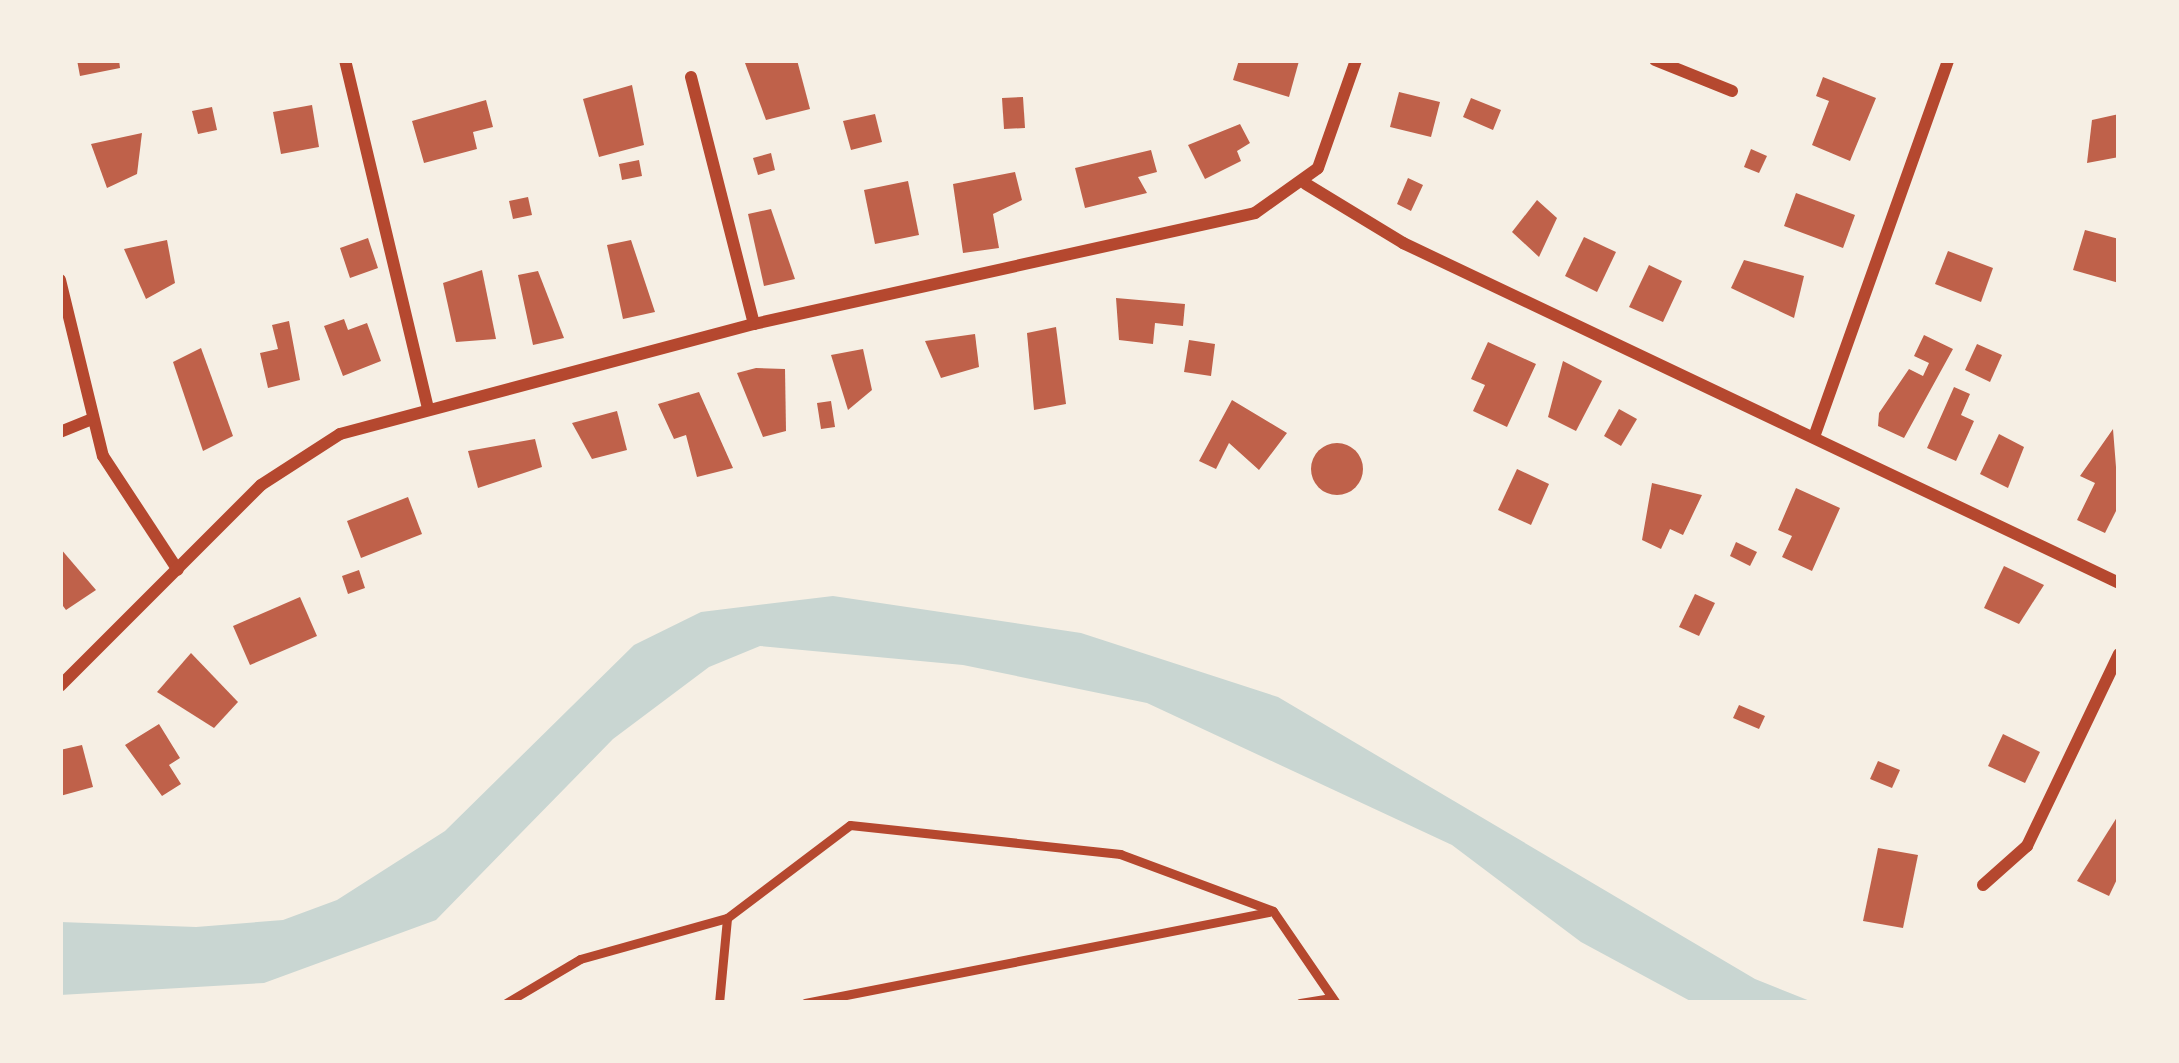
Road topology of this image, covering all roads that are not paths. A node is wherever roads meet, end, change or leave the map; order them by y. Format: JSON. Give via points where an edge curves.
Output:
{"nodes":[{"id":1,"x":345,"y":60,"type":"edge"},
{"id":2,"x":1357,"y":60,"type":"edge"},
{"id":3,"x":1655,"y":60,"type":"edge"},
{"id":4,"x":1948,"y":60,"type":"edge"},
{"id":5,"x":691,"y":77,"type":"dead end"},
{"id":6,"x":1732,"y":91,"type":"dead end"},
{"id":7,"x":1306,"y":184,"type":"junction"},
{"id":8,"x":60,"y":280,"type":"edge"},
{"id":9,"x":754,"y":324,"type":"junction"},
{"id":10,"x":427,"y":404,"type":"junction"},
{"id":11,"x":90,"y":420,"type":"junction"},
{"id":12,"x":60,"y":432,"type":"edge"},
{"id":13,"x":1814,"y":437,"type":"junction"},
{"id":14,"x":178,"y":570,"type":"junction"},
{"id":15,"x":2119,"y":583,"type":"edge"},
{"id":16,"x":2119,"y":654,"type":"edge"},
{"id":17,"x":60,"y":686,"type":"edge"},
{"id":18,"x":1983,"y":885,"type":"dead end"},
{"id":19,"x":1273,"y":911,"type":"junction"},
{"id":20,"x":727,"y":918,"type":"junction"},
{"id":21,"x":1333,"y":1000,"type":"edge"},
{"id":22,"x":506,"y":1003,"type":"edge"},
{"id":23,"x":719,"y":1003,"type":"edge"},
{"id":24,"x":805,"y":1003,"type":"edge"},
{"id":25,"x":1300,"y":1003,"type":"edge"}],
"edges":[{"from":1,"to":10,"type":"street"},
{"from":2,"to":7,"type":"street"},
{"from":3,"to":6,"type":"street"},
{"from":4,"to":13,"type":"street"},
{"from":5,"to":9,"type":"street"},
{"from":7,"to":9,"type":"street","via":[[1255,213],[1071,261]]},
{"from":7,"to":13,"type":"street","via":[[1403,243]]},
{"from":8,"to":11,"type":"street"},
{"from":9,"to":10,"type":"street"},
{"from":10,"to":14,"type":"street","via":[[298,456]]},
{"from":11,"to":12,"type":"street"},
{"from":11,"to":14,"type":"street","via":[[141,526]]},
{"from":13,"to":15,"type":"street"},
{"from":14,"to":17,"type":"street"},
{"from":16,"to":18,"type":"street","via":[[2026,846]]},
{"from":19,"to":20,"type":"lane","via":[[1120,854],[850,825]]},
{"from":19,"to":21,"type":"lane"},
{"from":19,"to":24,"type":"lane"},
{"from":20,"to":22,"type":"lane","via":[[580,959]]},
{"from":20,"to":23,"type":"lane"},
{"from":21,"to":25,"type":"lane"}]}
